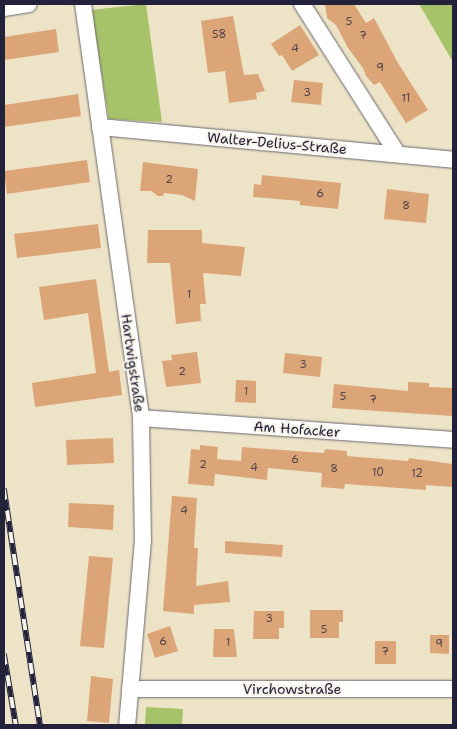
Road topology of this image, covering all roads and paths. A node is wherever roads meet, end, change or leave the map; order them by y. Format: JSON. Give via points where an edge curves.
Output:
{"nodes":[{"id":1,"x":29,"y":4,"type":"edge"},
{"id":2,"x":83,"y":4,"type":"edge"},
{"id":3,"x":302,"y":4,"type":"edge"},
{"id":4,"x":4,"y":8,"type":"edge"},
{"id":5,"x":100,"y":127,"type":"junction"},
{"id":6,"x":397,"y":154,"type":"junction"},
{"id":7,"x":453,"y":160,"type":"edge"},
{"id":8,"x":141,"y":418,"type":"junction"},
{"id":9,"x":453,"y":440,"type":"edge"},
{"id":10,"x":130,"y":688,"type":"junction"},
{"id":11,"x":453,"y":689,"type":"edge"},
{"id":12,"x":127,"y":725,"type":"edge"}],
"edges":[{"from":1,"to":4,"type":"street"},
{"from":2,"to":5,"type":"street","name":"Hartwigstraße"},
{"from":3,"to":6,"type":"street"},
{"from":5,"to":6,"type":"street","name":"Walter-Delius-Straße"},
{"from":5,"to":8,"type":"street","name":"Hartwigstraße"},
{"from":6,"to":7,"type":"street","name":"Walter-Delius-Straße"},
{"from":8,"to":9,"type":"street","name":"Am Hofacker"},
{"from":8,"to":10,"type":"street","name":"Hartwigstraße","via":[[143,540]]},
{"from":10,"to":11,"type":"street","name":"Virchowstraße"},
{"from":10,"to":12,"type":"street","name":"Hartwigstraße"}]}
